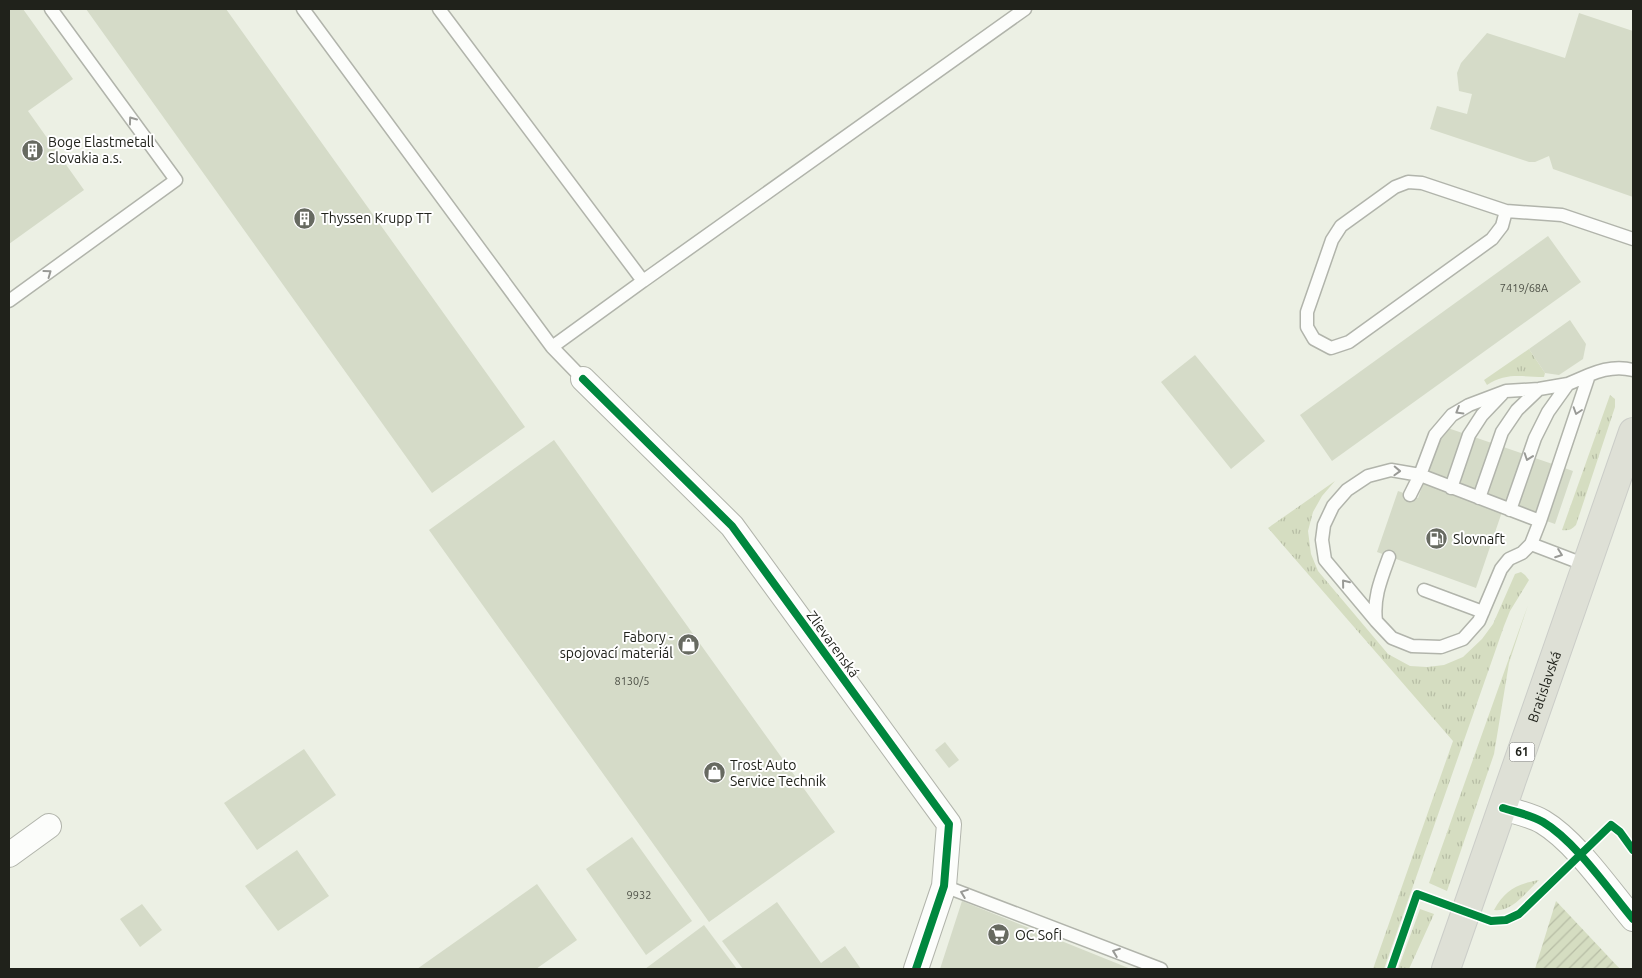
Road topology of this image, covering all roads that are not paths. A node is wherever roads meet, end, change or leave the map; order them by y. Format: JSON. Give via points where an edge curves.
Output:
{"nodes":[{"id":1,"x":51,"y":9,"type":"edge"},
{"id":2,"x":303,"y":9,"type":"edge"},
{"id":3,"x":441,"y":9,"type":"edge"},
{"id":4,"x":1025,"y":9,"type":"edge"},
{"id":5,"x":1506,"y":211,"type":"junction"},
{"id":6,"x":1633,"y":239,"type":"edge"},
{"id":7,"x":644,"y":281,"type":"junction"},
{"id":8,"x":9,"y":302,"type":"edge"},
{"id":9,"x":552,"y":347,"type":"junction"},
{"id":10,"x":1633,"y":370,"type":"edge"},
{"id":11,"x":1589,"y":375,"type":"junction"},
{"id":12,"x":583,"y":379,"type":"joint"},
{"id":13,"x":1568,"y":384,"type":"junction"},
{"id":14,"x":1538,"y":389,"type":"junction"},
{"id":15,"x":1506,"y":391,"type":"junction"},
{"id":16,"x":1633,"y":432,"type":"edge"},
{"id":17,"x":1420,"y":475,"type":"junction"},
{"id":18,"x":1451,"y":488,"type":"junction"},
{"id":19,"x":1410,"y":495,"type":"dead end"},
{"id":20,"x":1479,"y":498,"type":"junction"},
{"id":21,"x":1510,"y":510,"type":"junction"},
{"id":22,"x":1540,"y":521,"type":"junction"},
{"id":23,"x":1531,"y":544,"type":"junction"},
{"id":24,"x":1389,"y":557,"type":"dead end"},
{"id":25,"x":1586,"y":564,"type":"junction"},
{"id":26,"x":1424,"y":590,"type":"dead end"},
{"id":27,"x":1483,"y":612,"type":"junction"},
{"id":28,"x":1376,"y":621,"type":"junction"},
{"id":29,"x":1503,"y":808,"type":"junction"},
{"id":30,"x":49,"y":826,"type":"dead end"},
{"id":31,"x":9,"y":855,"type":"edge"},
{"id":32,"x":944,"y":886,"type":"junction"},
{"id":33,"x":1633,"y":918,"type":"edge"},
{"id":34,"x":916,"y":969,"type":"edge"},
{"id":35,"x":1161,"y":969,"type":"edge"},
{"id":36,"x":1446,"y":969,"type":"edge"}],
"edges":[{"from":8,"to":1,"type":"lane","one_way":true,"via":[[176,180]]},
{"from":2,"to":9,"type":"lane"},
{"from":3,"to":7,"type":"lane"},
{"from":4,"to":7,"type":"lane"},
{"from":5,"to":5,"type":"lane","via":[[1502,226],[1492,239],[1349,342],[1331,348],[1314,340],[1307,327],[1308,312],[1332,240],[1341,226],[1395,187],[1408,182],[1422,183]]},
{"from":5,"to":6,"type":"lane","via":[[1562,215]]},
{"from":7,"to":9,"type":"lane"},
{"from":9,"to":12,"type":"lane"},
{"from":10,"to":11,"type":"lane","via":[[1605,369]]},
{"from":11,"to":13,"type":"lane"},
{"from":11,"to":22,"type":"lane","one_way":true},
{"from":12,"to":32,"type":"street","name":"Zlievarenská","via":[[732,526],[949,824]]},
{"from":13,"to":14,"type":"lane"},
{"from":13,"to":21,"type":"lane","one_way":true,"via":[[1535,438]]},
{"from":14,"to":15,"type":"lane"},
{"from":14,"to":20,"type":"lane","via":[[1516,410],[1502,432]]},
{"from":15,"to":17,"type":"lane","one_way":true,"via":[[1452,415],[1435,435]]},
{"from":15,"to":18,"type":"lane","via":[[1482,415],[1469,435]]},
{"from":16,"to":25,"type":"main road","name":"Bratislavská","number":"61"},
{"from":17,"to":18,"type":"lane"},
{"from":17,"to":19,"type":"lane"},
{"from":28,"to":17,"type":"lane","one_way":true,"via":[[1326,560],[1322,540],[1324,525],[1333,506],[1347,490],[1368,476],[1391,470]]},
{"from":18,"to":20,"type":"lane"},
{"from":20,"to":21,"type":"lane"},
{"from":21,"to":22,"type":"lane"},
{"from":22,"to":23,"type":"lane"},
{"from":23,"to":25,"type":"lane","one_way":true},
{"from":23,"to":27,"type":"lane","via":[[1500,569]]},
{"from":24,"to":28,"type":"lane","via":[[1376,594]]},
{"from":25,"to":29,"type":"main road","name":"Bratislavská","number":"61"},
{"from":26,"to":27,"type":"lane"},
{"from":27,"to":28,"type":"lane","via":[[1463,639],[1441,647],[1412,646],[1392,638]]},
{"from":29,"to":33,"type":"street","via":[[1541,821],[1558,832]]},
{"from":29,"to":36,"type":"main road","name":"Bratislavská","number":"61"},
{"from":30,"to":31,"type":"street"},
{"from":32,"to":34,"type":"street","name":"Zlievarenská"},
{"from":35,"to":32,"type":"lane","one_way":true}]}
